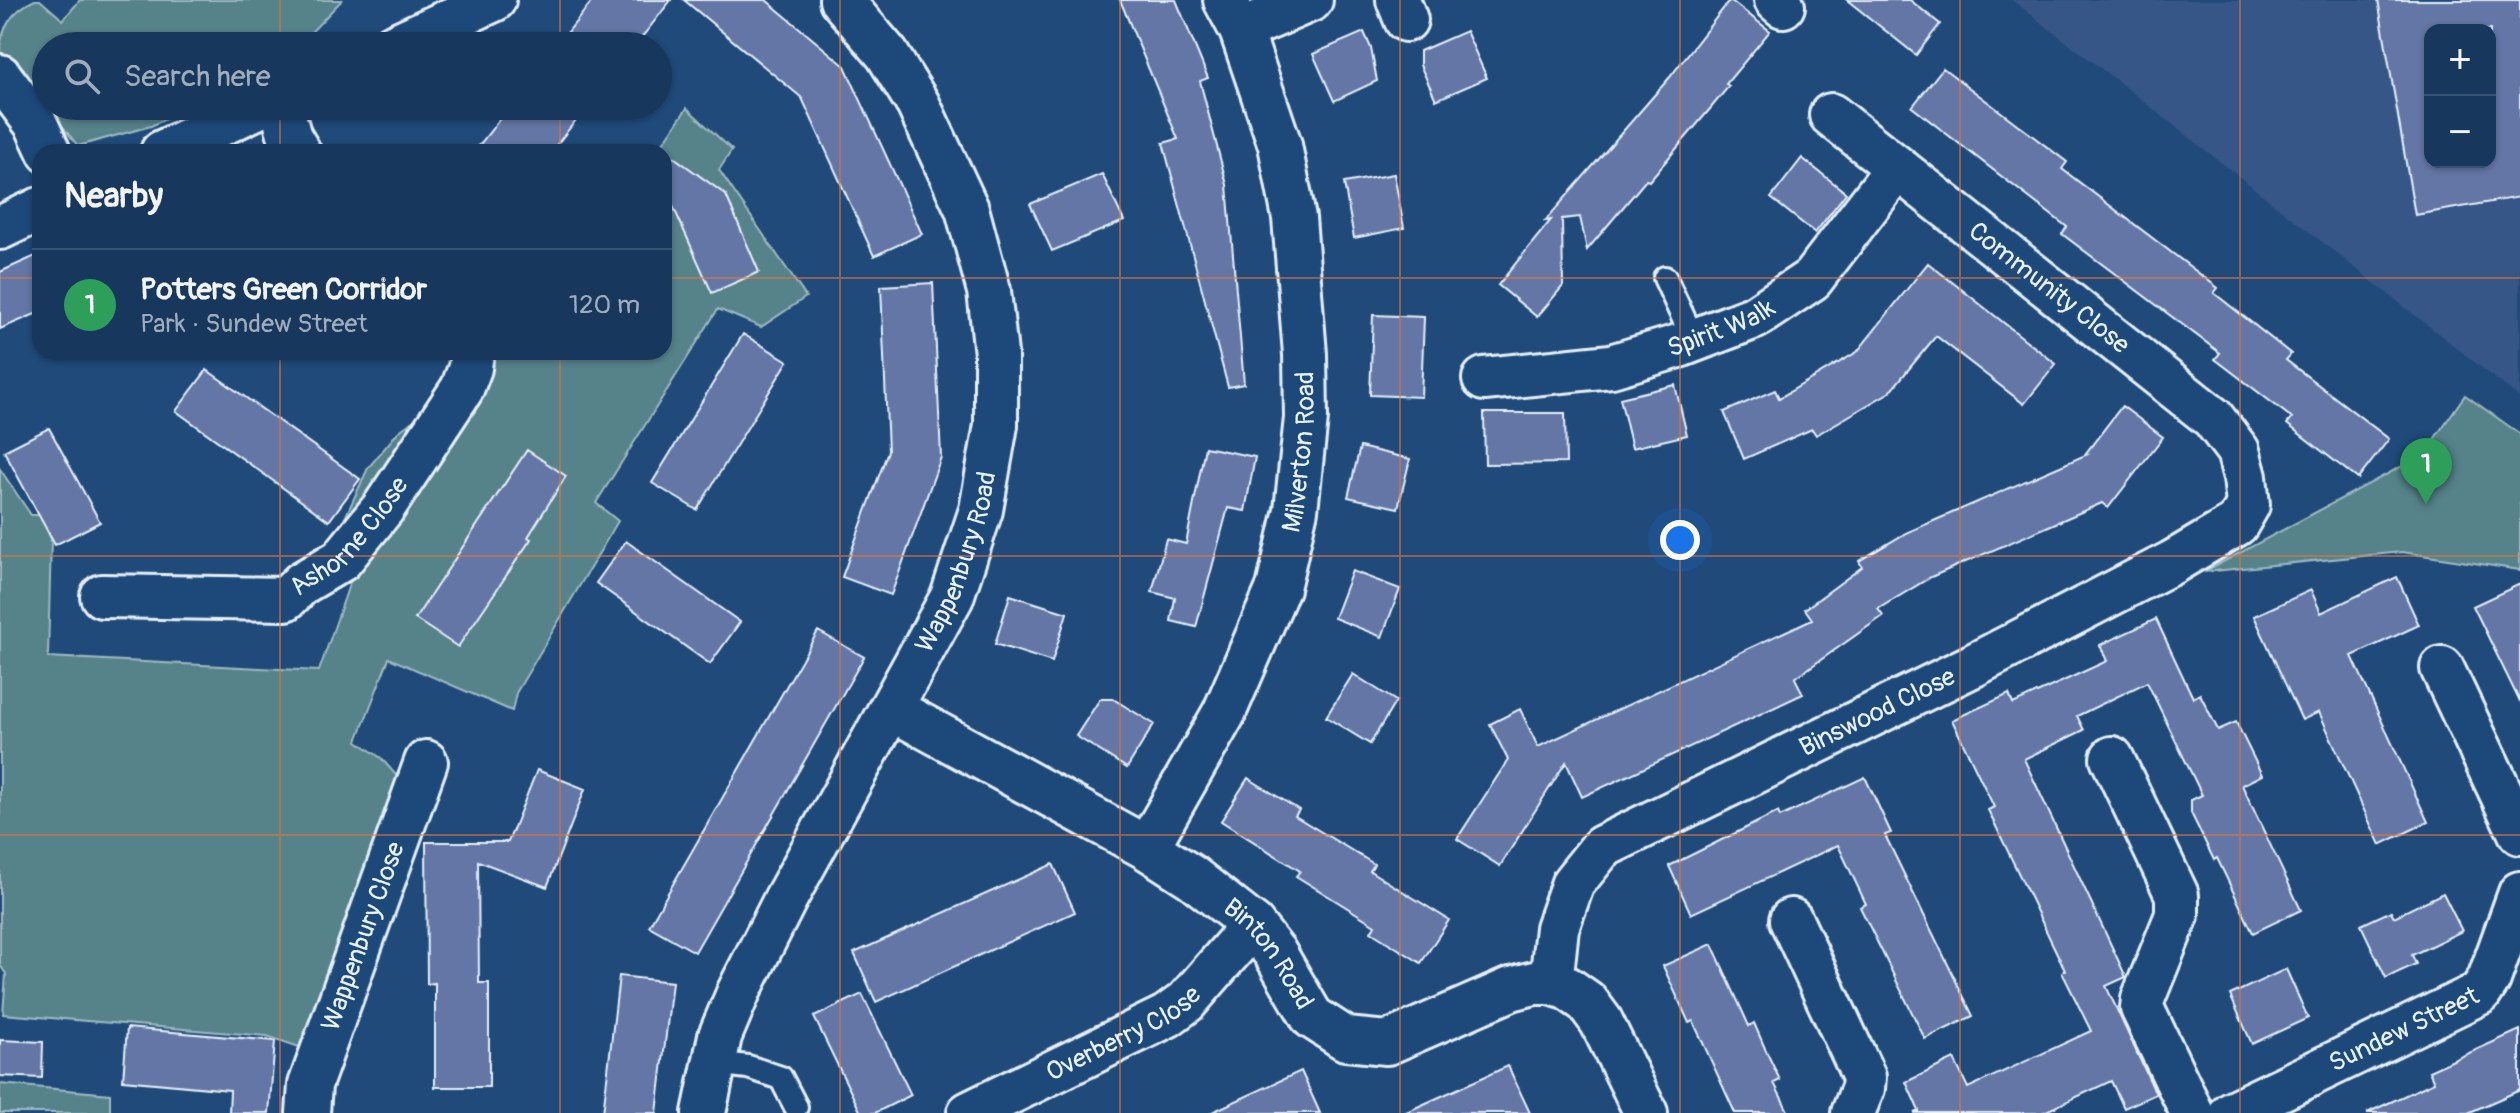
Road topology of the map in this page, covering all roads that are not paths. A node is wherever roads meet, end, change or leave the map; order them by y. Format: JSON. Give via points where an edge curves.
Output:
{"nodes":[{"id":1,"x":494,"y":0,"type":"edge"},
{"id":2,"x":841,"y":0,"type":"edge"},
{"id":3,"x":1311,"y":0,"type":"edge"},
{"id":4,"x":445,"y":10,"type":"edge"},
{"id":5,"x":1233,"y":15,"type":"edge"},
{"id":6,"x":413,"y":32,"type":"edge"},
{"id":7,"x":0,"y":76,"type":"edge"},
{"id":8,"x":1831,"y":115,"type":"dead end"},
{"id":9,"x":32,"y":119,"type":"edge"},
{"id":10,"x":33,"y":120,"type":"edge"},
{"id":11,"x":230,"y":120,"type":"edge"},
{"id":12,"x":285,"y":120,"type":"edge"},
{"id":13,"x":45,"y":144,"type":"edge"},
{"id":14,"x":179,"y":144,"type":"edge"},
{"id":15,"x":294,"y":144,"type":"edge"},
{"id":16,"x":1897,"y":168,"type":"junction"},
{"id":17,"x":32,"y":213,"type":"edge"},
{"id":18,"x":0,"y":228,"type":"edge"},
{"id":19,"x":1665,"y":278,"type":"dead end"},
{"id":20,"x":1694,"y":341,"type":"junction"},
{"id":21,"x":471,"y":360,"type":"edge"},
{"id":22,"x":1484,"y":379,"type":"dead end"},
{"id":23,"x":2245,"y":477,"type":"joint"},
{"id":24,"x":102,"y":596,"type":"dead end"},
{"id":25,"x":2442,"y":668,"type":"dead end"},
{"id":26,"x":892,"y":709,"type":"junction"},
{"id":27,"x":2112,"y":758,"type":"dead end"},
{"id":28,"x":426,"y":762,"type":"dead end"},
{"id":29,"x":2520,"y":833,"type":"edge"},
{"id":30,"x":1147,"y":848,"type":"junction"},
{"id":31,"x":2520,"y":893,"type":"edge"},
{"id":32,"x":1791,"y":920,"type":"dead end"},
{"id":33,"x":1253,"y":925,"type":"junction"},
{"id":34,"x":1551,"y":983,"type":"junction"},
{"id":35,"x":714,"y":1063,"type":"junction"},
{"id":36,"x":796,"y":1107,"type":"dead end"},
{"id":37,"x":308,"y":1113,"type":"edge"},
{"id":38,"x":704,"y":1113,"type":"edge"},
{"id":39,"x":969,"y":1113,"type":"edge"},
{"id":40,"x":1646,"y":1113,"type":"edge"},
{"id":41,"x":1853,"y":1113,"type":"edge"},
{"id":42,"x":2192,"y":1113,"type":"edge"},
{"id":43,"x":2231,"y":1113,"type":"edge"}],
"edges":[{"from":1,"to":4,"type":"street"},
{"from":2,"to":26,"type":"street","name":"Wappenbury Road","via":[[887,54],[918,104],[967,209],[989,291],[996,354],[996,425],[981,510],[952,597]]},
{"from":3,"to":5,"type":"street","name":"Milverton Road"},
{"from":4,"to":6,"type":"street"},
{"from":5,"to":30,"type":"street","name":"Milverton Road","via":[[1280,145],[1294,218],[1306,418],[1296,510],[1278,588],[1224,713]]},
{"from":7,"to":9,"type":"street"},
{"from":8,"to":16,"type":"street","name":"Community Close"},
{"from":10,"to":13,"type":"street"},
{"from":11,"to":14,"type":"street"},
{"from":12,"to":15,"type":"street"},
{"from":16,"to":20,"type":"street","name":"Spirit Walk","via":[[1812,279],[1755,317]]},
{"from":16,"to":23,"type":"street","name":"Community Close","via":[[2213,418],[2238,451]]},
{"from":17,"to":18,"type":"street"},
{"from":19,"to":20,"type":"lane"},
{"from":20,"to":22,"type":"street","name":"Spirit Walk","via":[[1611,366]]},
{"from":21,"to":24,"type":"street","name":"Ashorne Close","via":[[462,389],[384,507],[341,560],[286,599]]},
{"from":23,"to":34,"type":"street","name":"Binswood Close","via":[[2248,505],[2237,524],[2173,562],[1602,847],[1573,883],[1557,928]]},
{"from":25,"to":29,"type":"street"},
{"from":26,"to":30,"type":"street","name":"Binton Road"},
{"from":26,"to":35,"type":"street","name":"Wappenbury Road","via":[[739,991]]},
{"from":27,"to":42,"type":"street","via":[[2177,895],[2177,915],[2142,1008]]},
{"from":28,"to":37,"type":"street","name":"Wappenbury Close","via":[[310,1085]]},
{"from":30,"to":33,"type":"street","name":"Binton Road"},
{"from":31,"to":43,"type":"street","name":"Sundew Street","via":[[2480,993]]},
{"from":32,"to":41,"type":"street","via":[[1864,1077]]},
{"from":33,"to":34,"type":"street","name":"Binton Road","via":[[1312,1017],[1346,1039],[1387,1043],[1511,989]]},
{"from":33,"to":39,"type":"street","name":"Overberry Close","via":[[1186,1002],[1167,1016]]},
{"from":34,"to":40,"type":"street","via":[[1587,1002],[1601,1021]]},
{"from":35,"to":36,"type":"lane","via":[[781,1078]]},
{"from":35,"to":38,"type":"street","name":"Wappenbury Road"}]}
